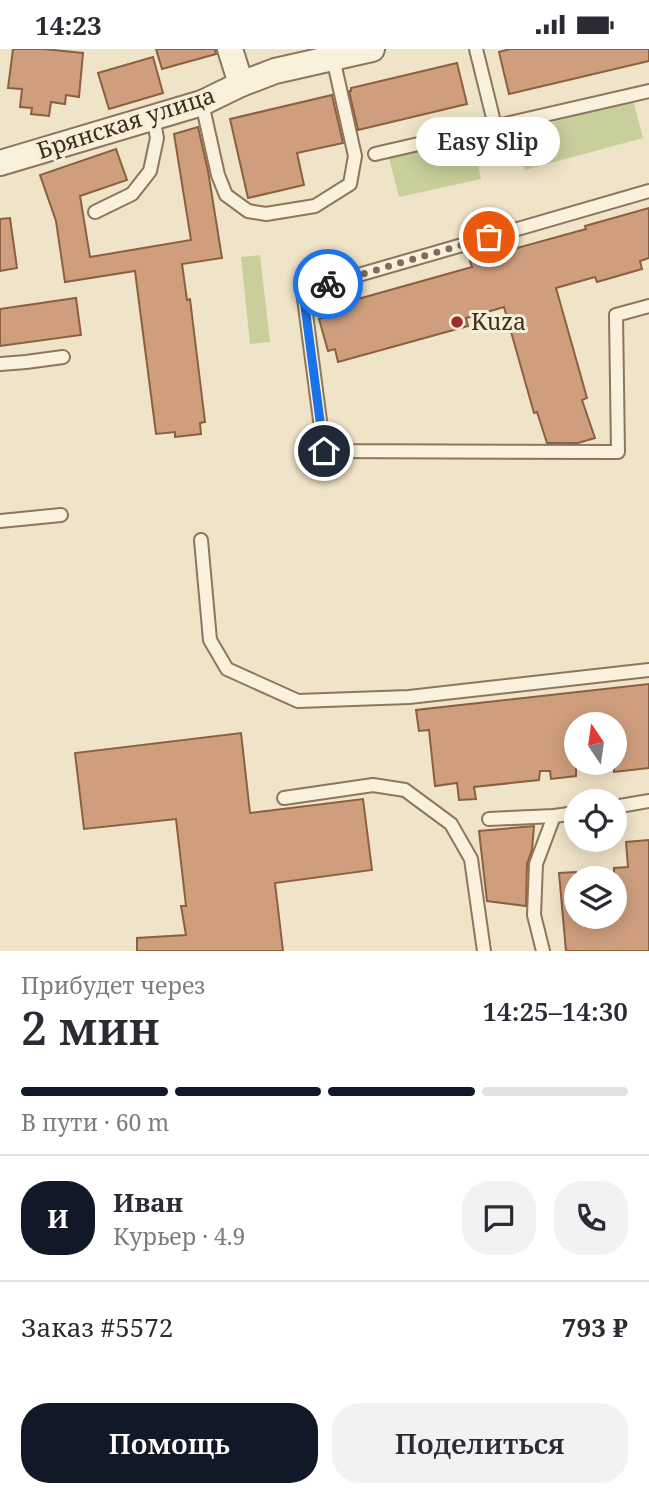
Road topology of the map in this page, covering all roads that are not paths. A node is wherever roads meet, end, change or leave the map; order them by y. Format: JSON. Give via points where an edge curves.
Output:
{"nodes":[{"id":1,"x":230,"y":49,"type":"edge"},
{"id":2,"x":372,"y":49,"type":"edge"},
{"id":3,"x":476,"y":49,"type":"edge"},
{"id":4,"x":333,"y":58,"type":"junction"},
{"id":5,"x":242,"y":84,"type":"junction"},
{"id":6,"x":649,"y":91,"type":"edge"},
{"id":7,"x":202,"y":103,"type":"junction"},
{"id":8,"x":153,"y":117,"type":"junction"},
{"id":9,"x":495,"y":126,"type":"junction"},
{"id":10,"x":375,"y":153,"type":"dead end"},
{"id":11,"x":0,"y":163,"type":"edge"},
{"id":12,"x":649,"y":191,"type":"edge"},
{"id":13,"x":95,"y":212,"type":"dead end"},
{"id":14,"x":649,"y":306,"type":"edge"},
{"id":15,"x":63,"y":357,"type":"dead end"},
{"id":16,"x":0,"y":364,"type":"edge"},
{"id":17,"x":61,"y":515,"type":"dead end"},
{"id":18,"x":0,"y":520,"type":"edge"},
{"id":19,"x":201,"y":540,"type":"dead end"},
{"id":20,"x":649,"y":670,"type":"edge"},
{"id":21,"x":284,"y":798,"type":"dead end"},
{"id":22,"x":649,"y":801,"type":"edge"},
{"id":23,"x":627,"y":805,"type":"edge"},
{"id":24,"x":564,"y":815,"type":"edge"},
{"id":25,"x":554,"y":816,"type":"junction"},
{"id":26,"x":489,"y":819,"type":"dead end"},
{"id":27,"x":484,"y":951,"type":"edge"},
{"id":28,"x":543,"y":951,"type":"edge"}],
"edges":[{"from":1,"to":5,"type":"street"},
{"from":2,"to":4,"type":"street","name":"Брянская улица"},
{"from":3,"to":9,"type":"lane"},
{"from":4,"to":5,"type":"street","name":"Брянская улица"},
{"from":4,"to":7,"type":"lane","via":[[355,156],[350,184],[315,206],[265,214],[248,211],[226,195]]},
{"from":5,"to":7,"type":"street","name":"Брянская улица"},
{"from":6,"to":9,"type":"lane"},
{"from":7,"to":8,"type":"street","name":"Брянская улица"},
{"from":8,"to":11,"type":"street","name":"Брянская улица"},
{"from":8,"to":13,"type":"lane","via":[[157,138],[150,171],[132,194]]},
{"from":9,"to":10,"type":"lane"},
{"from":12,"to":14,"type":"lane","via":[[303,291],[324,451],[618,452],[616,315]]},
{"from":15,"to":16,"type":"lane"},
{"from":17,"to":18,"type":"lane"},
{"from":19,"to":20,"type":"lane","via":[[210,640],[228,669],[298,701],[409,697]]},
{"from":21,"to":27,"type":"lane","via":[[373,785],[405,790],[451,824],[471,859]]},
{"from":22,"to":23,"type":"lane"},
{"from":24,"to":25,"type":"lane"},
{"from":25,"to":26,"type":"lane"},
{"from":25,"to":28,"type":"lane","via":[[536,864],[534,915]]}]}
